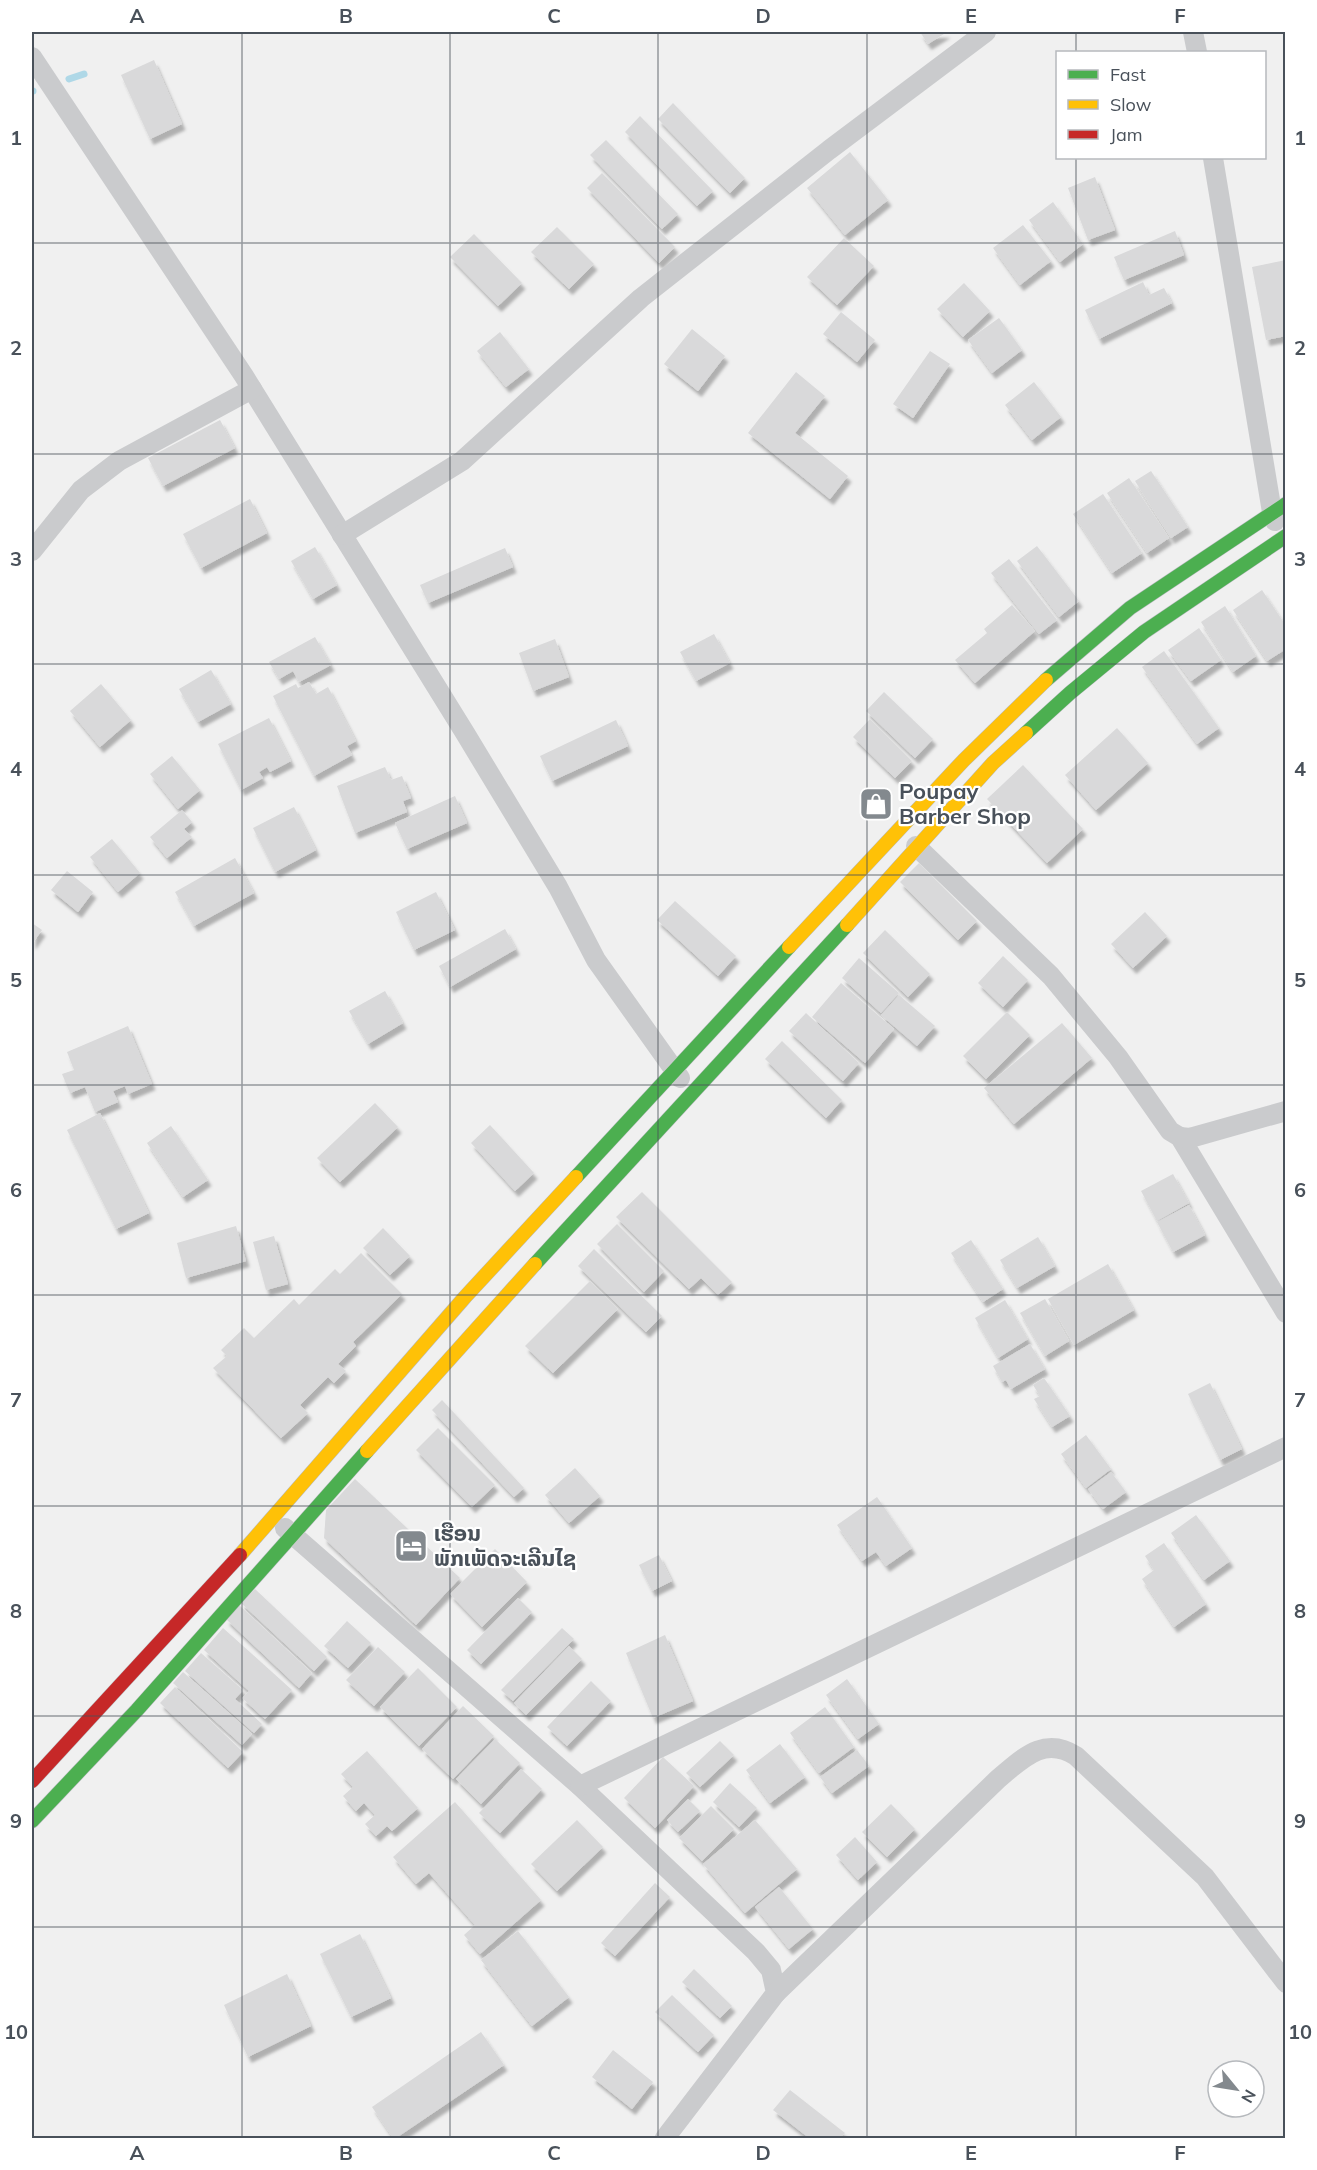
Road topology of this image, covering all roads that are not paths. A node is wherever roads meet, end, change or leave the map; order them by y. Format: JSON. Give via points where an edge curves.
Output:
{"nodes":[{"id":1,"x":986,"y":32,"type":"edge"},
{"id":2,"x":1194,"y":32,"type":"edge"},
{"id":3,"x":1197,"y":51,"type":"edge"},
{"id":4,"x":34,"y":66,"type":"edge"},
{"id":5,"x":1213,"y":159,"type":"edge"},
{"id":6,"x":252,"y":389,"type":"junction"},
{"id":7,"x":1279,"y":508,"type":"edge"},
{"id":8,"x":342,"y":535,"type":"junction"},
{"id":9,"x":1284,"y":537,"type":"edge"},
{"id":10,"x":32,"y":550,"type":"edge"},
{"id":11,"x":916,"y":846,"type":"junction"},
{"id":12,"x":675,"y":1070,"type":"junction"},
{"id":13,"x":693,"y":1094,"type":"junction"},
{"id":14,"x":1286,"y":1111,"type":"edge"},
{"id":15,"x":1180,"y":1137,"type":"junction"},
{"id":16,"x":1286,"y":1312,"type":"edge"},
{"id":17,"x":1286,"y":1447,"type":"edge"},
{"id":18,"x":274,"y":1519,"type":"junction"},
{"id":19,"x":293,"y":1535,"type":"junction"},
{"id":20,"x":32,"y":1781,"type":"edge"},
{"id":21,"x":580,"y":1786,"type":"junction"},
{"id":22,"x":32,"y":1821,"type":"edge"},
{"id":23,"x":1286,"y":1983,"type":"edge"},
{"id":24,"x":777,"y":1993,"type":"junction"},
{"id":25,"x":665,"y":2139,"type":"edge"}],
"edges":[{"from":1,"to":8,"type":"street","via":[[641,298],[462,461]]},
{"from":2,"to":3,"type":"street"},
{"from":4,"to":6,"type":"street"},
{"from":5,"to":7,"type":"street"},
{"from":6,"to":8,"type":"street"},
{"from":6,"to":10,"type":"street","via":[[119,461],[81,490]]},
{"from":7,"to":9,"type":"street"},
{"from":7,"to":12,"type":"highway","via":[[1130,608],[1056,670],[898,829]]},
{"from":8,"to":12,"type":"street","via":[[558,887],[596,960]]},
{"from":9,"to":11,"type":"highway","via":[[1144,632],[1070,693],[993,763]]},
{"from":11,"to":13,"type":"highway"},
{"from":11,"to":15,"type":"street","via":[[1051,976],[1118,1057],[1170,1131]]},
{"from":12,"to":13,"type":"street"},
{"from":12,"to":18,"type":"highway","via":[[465,1297]]},
{"from":13,"to":19,"type":"highway","via":[[486,1317]]},
{"from":14,"to":15,"type":"street","via":[[1190,1138]]},
{"from":15,"to":16,"type":"street"},
{"from":17,"to":21,"type":"street"},
{"from":18,"to":19,"type":"street"},
{"from":18,"to":20,"type":"highway"},
{"from":19,"to":21,"type":"street"},
{"from":19,"to":22,"type":"highway"},
{"from":21,"to":24,"type":"street","via":[[756,1952],[771,1970]]},
{"from":23,"to":24,"type":"street","via":[[1205,1877],[1076,1756],[1057,1747],[1023,1758],[998,1779]]},
{"from":24,"to":25,"type":"street"}]}
